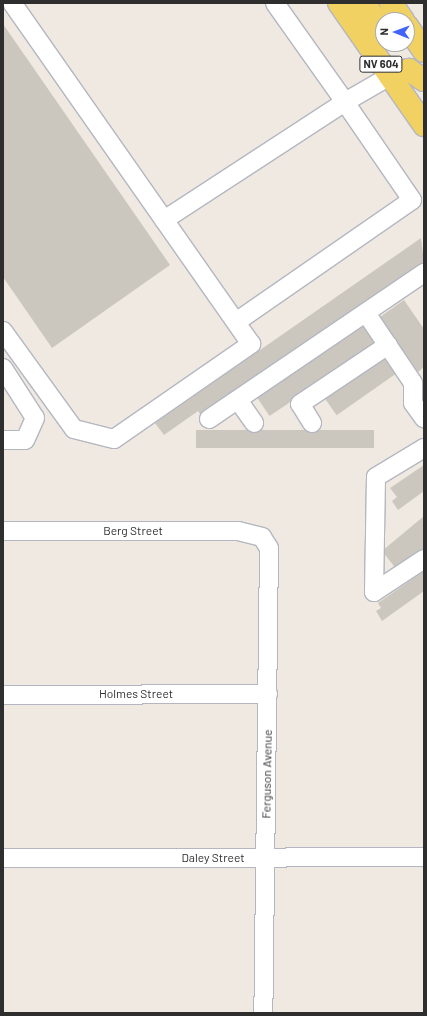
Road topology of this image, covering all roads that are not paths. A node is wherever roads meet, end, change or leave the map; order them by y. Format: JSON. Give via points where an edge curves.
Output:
{"nodes":[{"id":1,"x":12,"y":3,"type":"edge"},
{"id":2,"x":275,"y":3,"type":"edge"},
{"id":3,"x":339,"y":3,"type":"edge"},
{"id":4,"x":363,"y":3,"type":"edge"},
{"id":5,"x":391,"y":3,"type":"edge"},
{"id":6,"x":397,"y":12,"type":"edge"},
{"id":7,"x":375,"y":18,"type":"edge"},
{"id":8,"x":390,"y":76,"type":"junction"},
{"id":9,"x":424,"y":80,"type":"edge"},
{"id":10,"x":345,"y":102,"type":"junction"},
{"id":11,"x":424,"y":125,"type":"edge"},
{"id":12,"x":164,"y":220,"type":"junction"},
{"id":13,"x":424,"y":273,"type":"edge"},
{"id":14,"x":366,"y":313,"type":"junction"},
{"id":15,"x":236,"y":322,"type":"junction"},
{"id":16,"x":3,"y":331,"type":"edge"},
{"id":17,"x":388,"y":345,"type":"junction"},
{"id":18,"x":3,"y":368,"type":"edge"},
{"id":19,"x":419,"y":379,"type":"edge"},
{"id":20,"x":238,"y":400,"type":"junction"},
{"id":21,"x":424,"y":418,"type":"edge"},
{"id":22,"x":210,"y":419,"type":"dead end"},
{"id":23,"x":254,"y":423,"type":"dead end"},
{"id":24,"x":312,"y":423,"type":"dead end"},
{"id":25,"x":6,"y":440,"type":"edge"},
{"id":26,"x":424,"y":448,"type":"edge"},
{"id":27,"x":3,"y":532,"type":"edge"},
{"id":28,"x":262,"y":537,"type":"joint"},
{"id":29,"x":424,"y":560,"type":"edge"},
{"id":30,"x":268,"y":694,"type":"junction"},
{"id":31,"x":3,"y":695,"type":"edge"},
{"id":32,"x":266,"y":857,"type":"junction"},
{"id":33,"x":424,"y":857,"type":"edge"},
{"id":34,"x":3,"y":858,"type":"edge"},
{"id":35,"x":263,"y":1013,"type":"edge"}],
"edges":[{"from":1,"to":12,"type":"street"},
{"from":2,"to":10,"type":"street"},
{"from":3,"to":8,"type":"main road","number":"NV 604"},
{"from":4,"to":7,"type":"main road"},
{"from":5,"to":6,"type":"main road"},
{"from":8,"to":9,"type":"main road","via":[[409,70]]},
{"from":8,"to":10,"type":"street"},
{"from":8,"to":11,"type":"main road","number":"NV 604"},
{"from":10,"to":12,"type":"street"},
{"from":10,"to":15,"type":"street","via":[[412,200]]},
{"from":12,"to":15,"type":"street"},
{"from":13,"to":14,"type":"street"},
{"from":14,"to":17,"type":"street"},
{"from":14,"to":20,"type":"street"},
{"from":15,"to":16,"type":"street","via":[[251,344],[114,439],[74,429]]},
{"from":17,"to":19,"type":"street"},
{"from":17,"to":24,"type":"street","via":[[300,404]]},
{"from":18,"to":25,"type":"street","via":[[35,418],[25,440]]},
{"from":19,"to":21,"type":"street","via":[[413,403]]},
{"from":20,"to":22,"type":"street"},
{"from":20,"to":23,"type":"street"},
{"from":26,"to":29,"type":"street","via":[[376,477],[374,592]]},
{"from":27,"to":28,"type":"street","name":"Berg Street","via":[[238,531]]},
{"from":28,"to":30,"type":"street","name":"Ferguson Avenue","via":[[269,548]]},
{"from":30,"to":31,"type":"street","name":"Holmes Street"},
{"from":30,"to":32,"type":"street","name":"Ferguson Avenue"},
{"from":32,"to":33,"type":"street","name":"Daley Street"},
{"from":32,"to":34,"type":"street","name":"Daley Street"},
{"from":32,"to":35,"type":"street","name":"Ferguson Avenue"}]}
